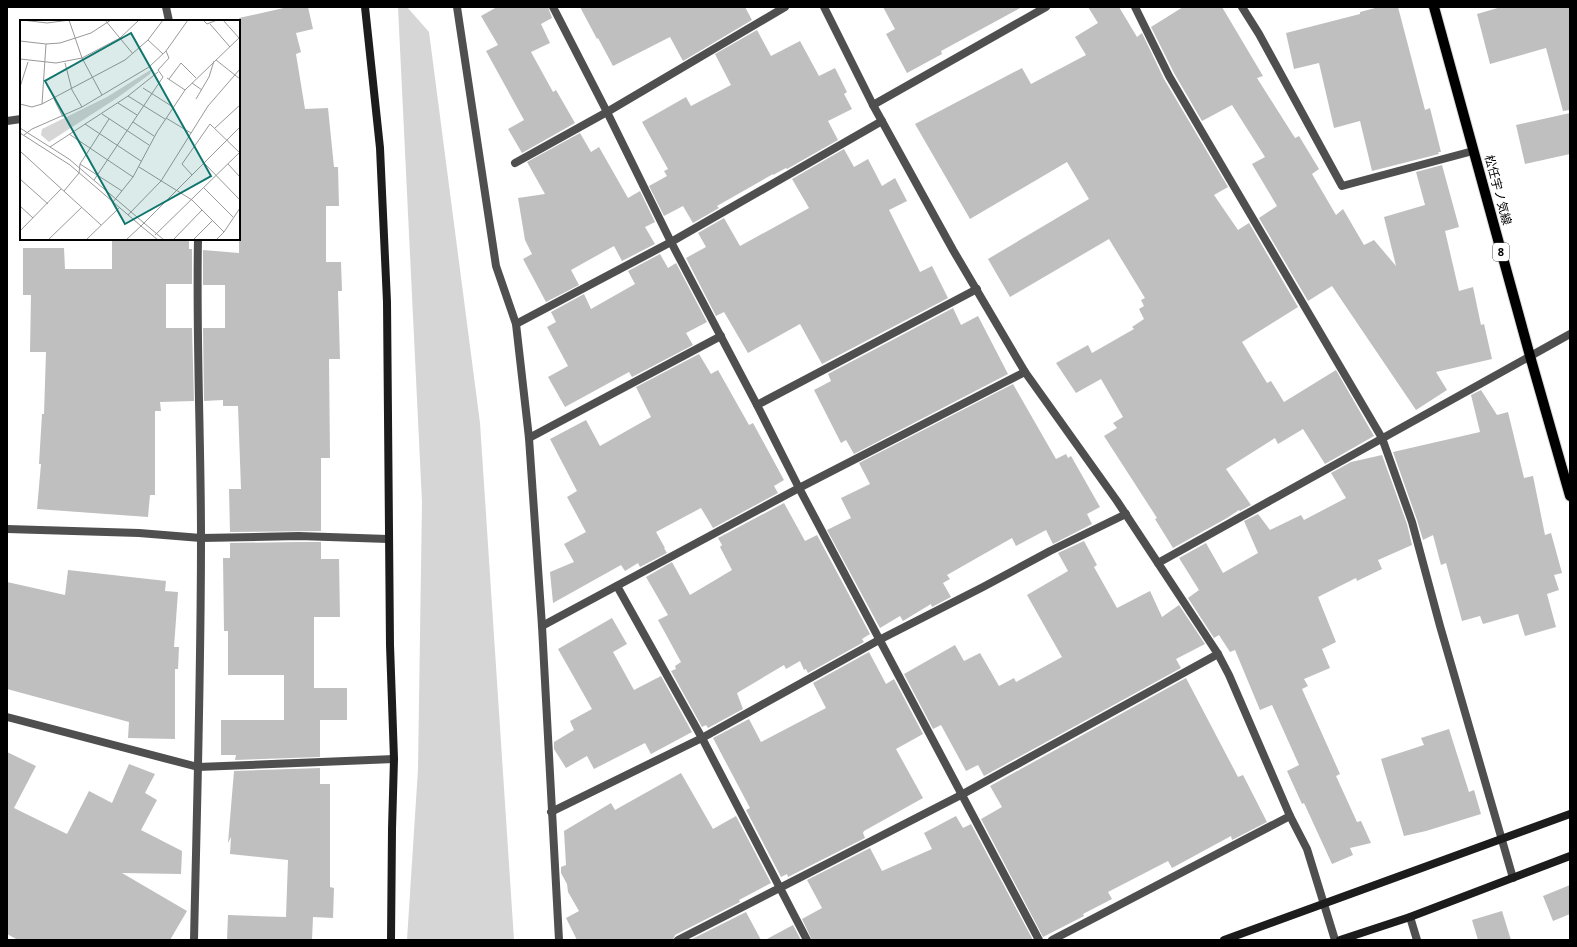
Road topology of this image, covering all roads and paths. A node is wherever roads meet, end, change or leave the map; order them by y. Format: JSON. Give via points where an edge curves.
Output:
{"nodes":[{"id":1,"x":166,"y":7,"type":"edge"},
{"id":2,"x":365,"y":7,"type":"edge"},
{"id":3,"x":457,"y":7,"type":"edge"},
{"id":4,"x":553,"y":7,"type":"edge"},
{"id":5,"x":786,"y":7,"type":"edge"},
{"id":6,"x":824,"y":7,"type":"edge"},
{"id":7,"x":1046,"y":7,"type":"edge"},
{"id":8,"x":1135,"y":7,"type":"edge"},
{"id":9,"x":1242,"y":7,"type":"edge"},
{"id":10,"x":1434,"y":7,"type":"edge"},
{"id":11,"x":169,"y":20,"type":"edge"},
{"id":12,"x":873,"y":105,"type":"junction"},
{"id":13,"x":607,"y":112,"type":"junction"},
{"id":14,"x":20,"y":119,"type":"edge"},
{"id":15,"x":7,"y":121,"type":"edge"},
{"id":16,"x":882,"y":121,"type":"junction"},
{"id":17,"x":1474,"y":151,"type":"junction"},
{"id":18,"x":515,"y":163,"type":"dead end"},
{"id":19,"x":198,"y":240,"type":"edge"},
{"id":20,"x":671,"y":242,"type":"junction"},
{"id":21,"x":977,"y":289,"type":"junction"},
{"id":22,"x":516,"y":324,"type":"junction"},
{"id":23,"x":1570,"y":334,"type":"edge"},
{"id":24,"x":721,"y":336,"type":"junction"},
{"id":25,"x":1530,"y":356,"type":"junction"},
{"id":26,"x":1025,"y":372,"type":"junction"},
{"id":27,"x":757,"y":405,"type":"junction"},
{"id":28,"x":529,"y":438,"type":"junction"},
{"id":29,"x":1382,"y":438,"type":"junction"},
{"id":30,"x":799,"y":488,"type":"junction"},
{"id":31,"x":1570,"y":496,"type":"edge"},
{"id":32,"x":1126,"y":514,"type":"junction"},
{"id":33,"x":7,"y":530,"type":"edge"},
{"id":34,"x":201,"y":538,"type":"junction"},
{"id":35,"x":388,"y":539,"type":"junction"},
{"id":36,"x":1158,"y":563,"type":"junction"},
{"id":37,"x":617,"y":586,"type":"junction"},
{"id":38,"x":542,"y":626,"type":"junction"},
{"id":39,"x":879,"y":640,"type":"junction"},
{"id":40,"x":1218,"y":654,"type":"junction"},
{"id":41,"x":7,"y":717,"type":"edge"},
{"id":42,"x":702,"y":738,"type":"junction"},
{"id":43,"x":394,"y":759,"type":"junction"},
{"id":44,"x":198,"y":767,"type":"junction"},
{"id":45,"x":961,"y":795,"type":"junction"},
{"id":46,"x":551,"y":812,"type":"junction"},
{"id":47,"x":1570,"y":814,"type":"edge"},
{"id":48,"x":1290,"y":816,"type":"junction"},
{"id":49,"x":1501,"y":840,"type":"junction"},
{"id":50,"x":1570,"y":856,"type":"edge"},
{"id":51,"x":1513,"y":878,"type":"junction"},
{"id":52,"x":780,"y":889,"type":"junction"},
{"id":53,"x":1324,"y":903,"type":"junction"},
{"id":54,"x":1410,"y":918,"type":"junction"},
{"id":55,"x":194,"y":940,"type":"edge"},
{"id":56,"x":391,"y":940,"type":"edge"},
{"id":57,"x":560,"y":940,"type":"edge"},
{"id":58,"x":678,"y":940,"type":"edge"},
{"id":59,"x":807,"y":940,"type":"edge"},
{"id":60,"x":1040,"y":940,"type":"edge"},
{"id":61,"x":1052,"y":940,"type":"edge"},
{"id":62,"x":1224,"y":940,"type":"edge"},
{"id":63,"x":1335,"y":940,"type":"edge"},
{"id":64,"x":1340,"y":940,"type":"edge"},
{"id":65,"x":1417,"y":940,"type":"edge"}],
"edges":[{"from":1,"to":11,"type":"street"},
{"from":2,"to":35,"type":"street","via":[[381,156],[387,302]]},
{"from":3,"to":22,"type":"street","via":[[496,266]]},
{"from":4,"to":13,"type":"street"},
{"from":5,"to":13,"type":"street"},
{"from":6,"to":12,"type":"street"},
{"from":7,"to":12,"type":"street"},
{"from":8,"to":29,"type":"street","via":[[1169,76]]},
{"from":9,"to":17,"type":"street","via":[[1342,186]]},
{"from":10,"to":17,"type":"main road","name":"松任宇ノ気線","number":"8"},
{"from":12,"to":16,"type":"street"},
{"from":13,"to":18,"type":"street"},
{"from":13,"to":20,"type":"street"},
{"from":14,"to":15,"type":"street"},
{"from":16,"to":20,"type":"street"},
{"from":16,"to":21,"type":"street"},
{"from":17,"to":25,"type":"main road","name":"松任宇ノ気線","number":"8"},
{"from":19,"to":34,"type":"street","via":[[196,298]]},
{"from":20,"to":22,"type":"street"},
{"from":20,"to":24,"type":"street"},
{"from":21,"to":26,"type":"street"},
{"from":21,"to":27,"type":"street"},
{"from":22,"to":28,"type":"street"},
{"from":23,"to":25,"type":"street"},
{"from":24,"to":27,"type":"street"},
{"from":24,"to":28,"type":"street"},
{"from":25,"to":29,"type":"street"},
{"from":25,"to":31,"type":"main road","name":"松任宇ノ気線","number":"8"},
{"from":26,"to":30,"type":"street"},
{"from":26,"to":32,"type":"street"},
{"from":27,"to":30,"type":"street"},
{"from":28,"to":38,"type":"street"},
{"from":29,"to":36,"type":"street"},
{"from":29,"to":49,"type":"street","via":[[1412,522]]},
{"from":30,"to":37,"type":"street"},
{"from":30,"to":39,"type":"street"},
{"from":32,"to":36,"type":"street"},
{"from":32,"to":39,"type":"street"},
{"from":33,"to":34,"type":"street","via":[[139,533]]},
{"from":34,"to":35,"type":"street","via":[[299,536]]},
{"from":34,"to":44,"type":"street"},
{"from":35,"to":43,"type":"street"},
{"from":36,"to":40,"type":"street"},
{"from":37,"to":38,"type":"street"},
{"from":37,"to":42,"type":"street"},
{"from":38,"to":46,"type":"street"},
{"from":39,"to":42,"type":"street"},
{"from":39,"to":45,"type":"street"},
{"from":40,"to":45,"type":"street"},
{"from":40,"to":48,"type":"street"},
{"from":41,"to":44,"type":"street"},
{"from":42,"to":46,"type":"street"},
{"from":42,"to":52,"type":"street"},
{"from":43,"to":44,"type":"street"},
{"from":43,"to":56,"type":"street"},
{"from":44,"to":55,"type":"street"},
{"from":45,"to":52,"type":"street"},
{"from":45,"to":60,"type":"street"},
{"from":46,"to":57,"type":"street"},
{"from":47,"to":49,"type":"street"},
{"from":48,"to":53,"type":"street","via":[[1307,849]]},
{"from":48,"to":61,"type":"street"},
{"from":49,"to":51,"type":"street"},
{"from":49,"to":53,"type":"street"},
{"from":50,"to":51,"type":"street"},
{"from":51,"to":54,"type":"street"},
{"from":52,"to":58,"type":"street"},
{"from":52,"to":59,"type":"street"},
{"from":53,"to":62,"type":"street"},
{"from":53,"to":63,"type":"street"},
{"from":54,"to":64,"type":"street"},
{"from":54,"to":65,"type":"street"}]}
